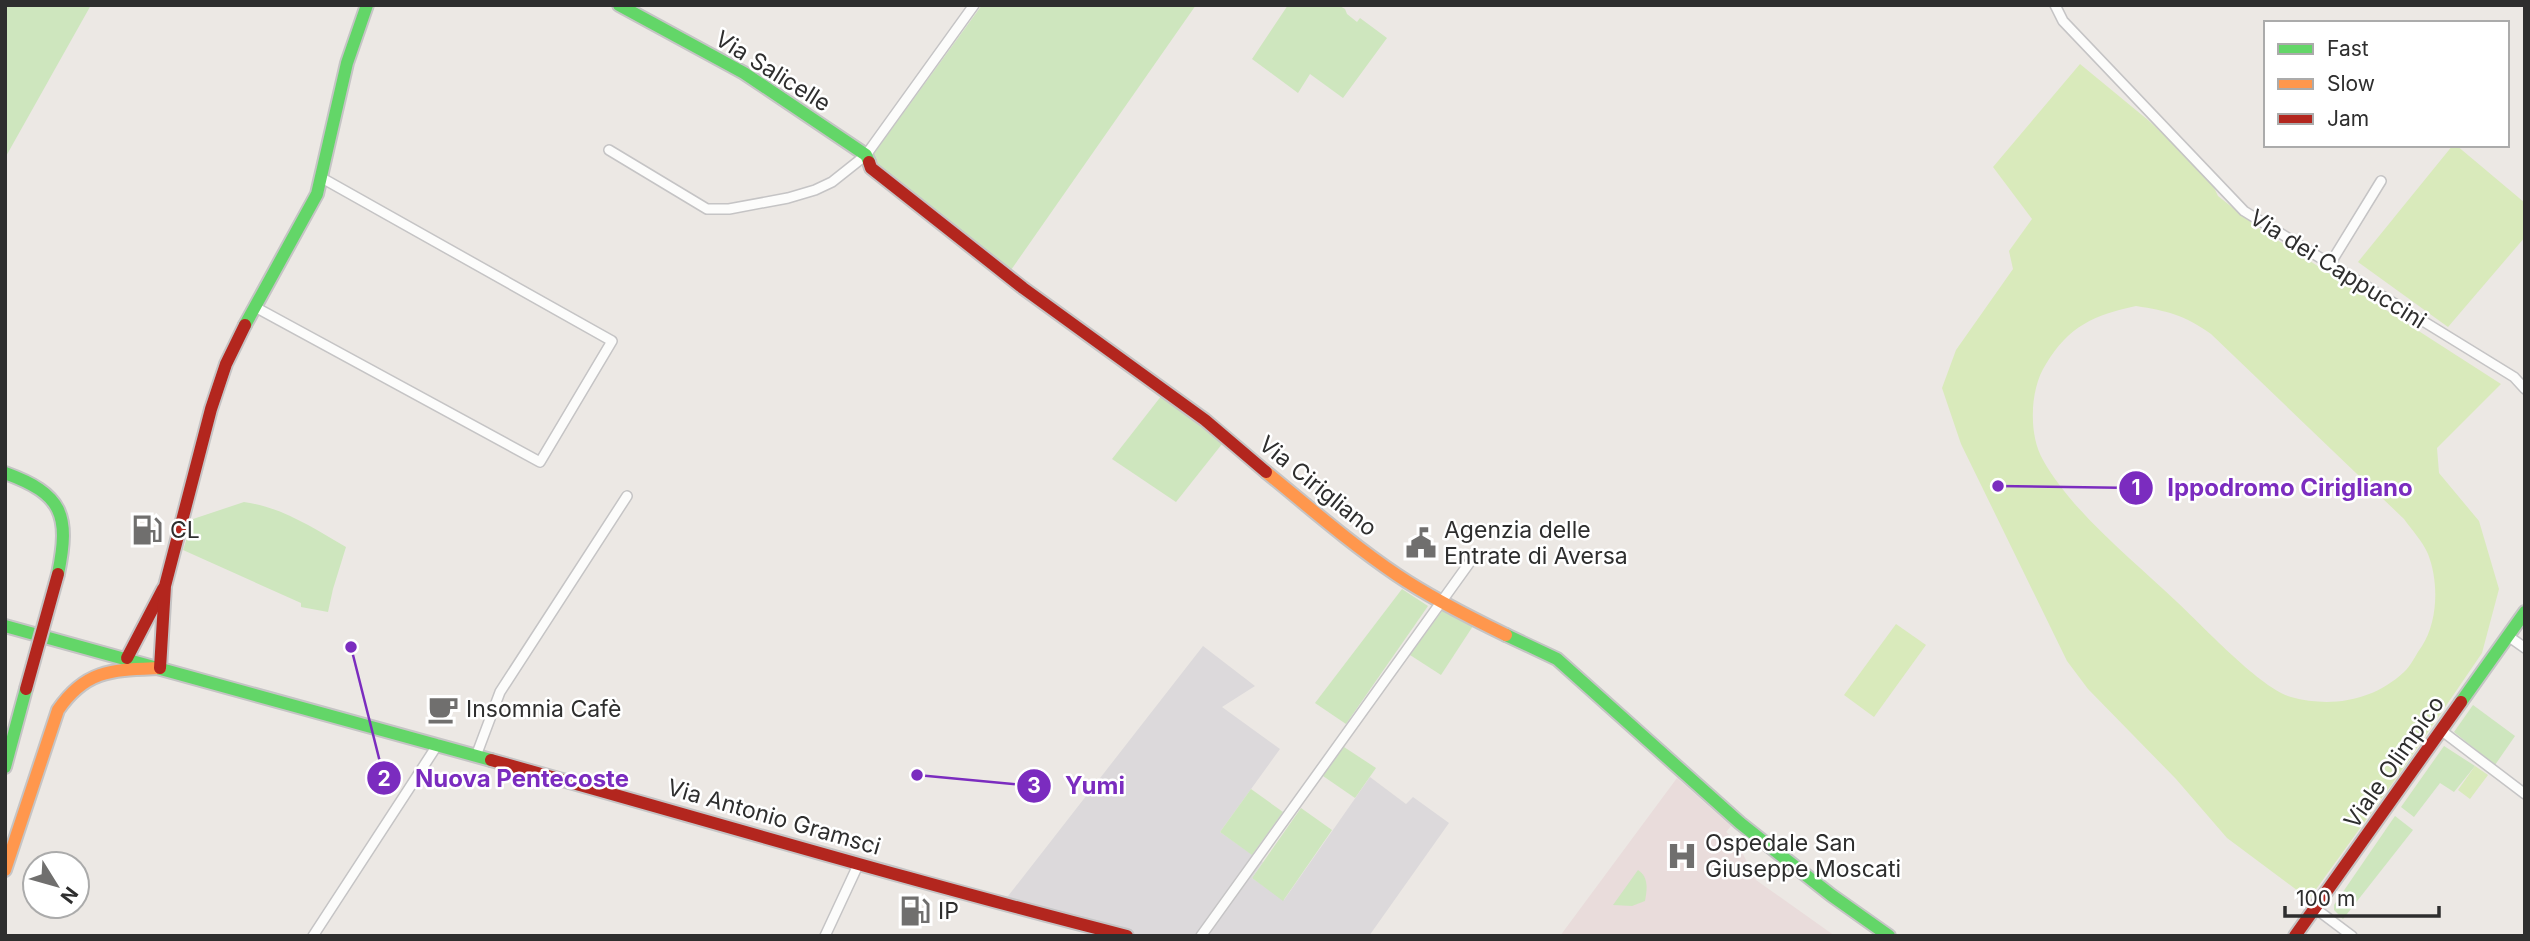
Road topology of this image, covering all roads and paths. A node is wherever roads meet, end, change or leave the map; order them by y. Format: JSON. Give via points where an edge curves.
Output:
{"nodes":[{"id":1,"x":367,"y":5,"type":"edge"},
{"id":2,"x":619,"y":5,"type":"edge"},
{"id":3,"x":975,"y":5,"type":"edge"},
{"id":4,"x":2055,"y":5,"type":"edge"},
{"id":5,"x":609,"y":150,"type":"dead end"},
{"id":6,"x":866,"y":155,"type":"junction"},
{"id":7,"x":322,"y":178,"type":"junction"},
{"id":8,"x":2381,"y":181,"type":"dead end"},
{"id":9,"x":2330,"y":264,"type":"junction"},
{"id":10,"x":255,"y":307,"type":"junction"},
{"id":11,"x":2525,"y":389,"type":"edge"},
{"id":12,"x":5,"y":473,"type":"edge"},
{"id":13,"x":627,"y":496,"type":"dead end"},
{"id":14,"x":1475,"y":555,"type":"dead end"},
{"id":15,"x":165,"y":586,"type":"junction"},
{"id":16,"x":1440,"y":601,"type":"junction"},
{"id":17,"x":2525,"y":612,"type":"edge"},
{"id":18,"x":5,"y":626,"type":"edge"},
{"id":19,"x":2521,"y":627,"type":"edge"},
{"id":20,"x":2508,"y":636,"type":"junction"},
{"id":21,"x":2525,"y":648,"type":"edge"},
{"id":22,"x":127,"y":658,"type":"junction"},
{"id":23,"x":160,"y":668,"type":"junction"},
{"id":24,"x":2442,"y":731,"type":"junction"},
{"id":25,"x":438,"y":744,"type":"junction"},
{"id":26,"x":476,"y":755,"type":"junction"},
{"id":27,"x":5,"y":767,"type":"edge"},
{"id":28,"x":2525,"y":794,"type":"edge"},
{"id":29,"x":859,"y":863,"type":"junction"},
{"id":30,"x":5,"y":870,"type":"edge"},
{"id":31,"x":2316,"y":909,"type":"junction"},
{"id":32,"x":313,"y":936,"type":"edge"},
{"id":33,"x":825,"y":936,"type":"edge"},
{"id":34,"x":1127,"y":936,"type":"edge"},
{"id":35,"x":1201,"y":936,"type":"edge"},
{"id":36,"x":1889,"y":936,"type":"edge"},
{"id":37,"x":2295,"y":936,"type":"edge"},
{"id":38,"x":2352,"y":936,"type":"edge"}],
"edges":[{"from":1,"to":7,"type":"street","via":[[347,63]]},
{"from":2,"to":6,"type":"street","name":"Via Salicelle","via":[[744,74]]},
{"from":3,"to":6,"type":"street"},
{"from":4,"to":9,"type":"street","name":"Via dei Cappuccini","via":[[2063,21],[2244,211]]},
{"from":5,"to":6,"type":"street","via":[[699,205],[717,210],[802,195],[832,182]]},
{"from":6,"to":16,"type":"street","name":"Via Cirigliano","via":[[870,168],[1023,288],[1205,420],[1398,576]]},
{"from":7,"to":10,"type":"street","via":[[310,209]]},
{"from":7,"to":10,"type":"street","via":[[612,341],[540,462]]},
{"from":8,"to":9,"type":"street"},
{"from":9,"to":11,"type":"street","name":"Via dei Cappuccini","via":[[2514,377]]},
{"from":10,"to":15,"type":"street","via":[[226,364]]},
{"from":12,"to":27,"type":"street","bridge":true,"via":[[37,486],[51,498],[60,510],[65,545]]},
{"from":13,"to":26,"type":"street","via":[[500,692]]},
{"from":14,"to":16,"type":"street"},
{"from":15,"to":22,"type":"street"},
{"from":15,"to":23,"type":"street"},
{"from":16,"to":35,"type":"street"},
{"from":16,"to":36,"type":"street","name":"Via Cirigliano","via":[[1556,659],[1740,823]]},
{"from":17,"to":19,"type":"street","name":"Viale Olimpico"},
{"from":18,"to":22,"type":"street","name":"Via Antonio Gramsci"},
{"from":19,"to":20,"type":"street","name":"Viale Olimpico"},
{"from":20,"to":21,"type":"street"},
{"from":20,"to":24,"type":"street","name":"Viale Olimpico"},
{"from":22,"to":23,"type":"street","name":"Via Antonio Gramsci"},
{"from":23,"to":25,"type":"street","name":"Via Antonio Gramsci"},
{"from":23,"to":30,"type":"street","via":[[98,674],[76,685],[66,697]]},
{"from":24,"to":28,"type":"street"},
{"from":24,"to":31,"type":"street","name":"Viale Olimpico"},
{"from":25,"to":26,"type":"street","name":"Via Antonio Gramsci"},
{"from":25,"to":32,"type":"street"},
{"from":26,"to":29,"type":"street","name":"Via Antonio Gramsci"},
{"from":29,"to":33,"type":"street"},
{"from":29,"to":34,"type":"street","name":"Via Antonio Gramsci"},
{"from":31,"to":37,"type":"street","name":"Viale Olimpico"},
{"from":31,"to":38,"type":"street"}]}
